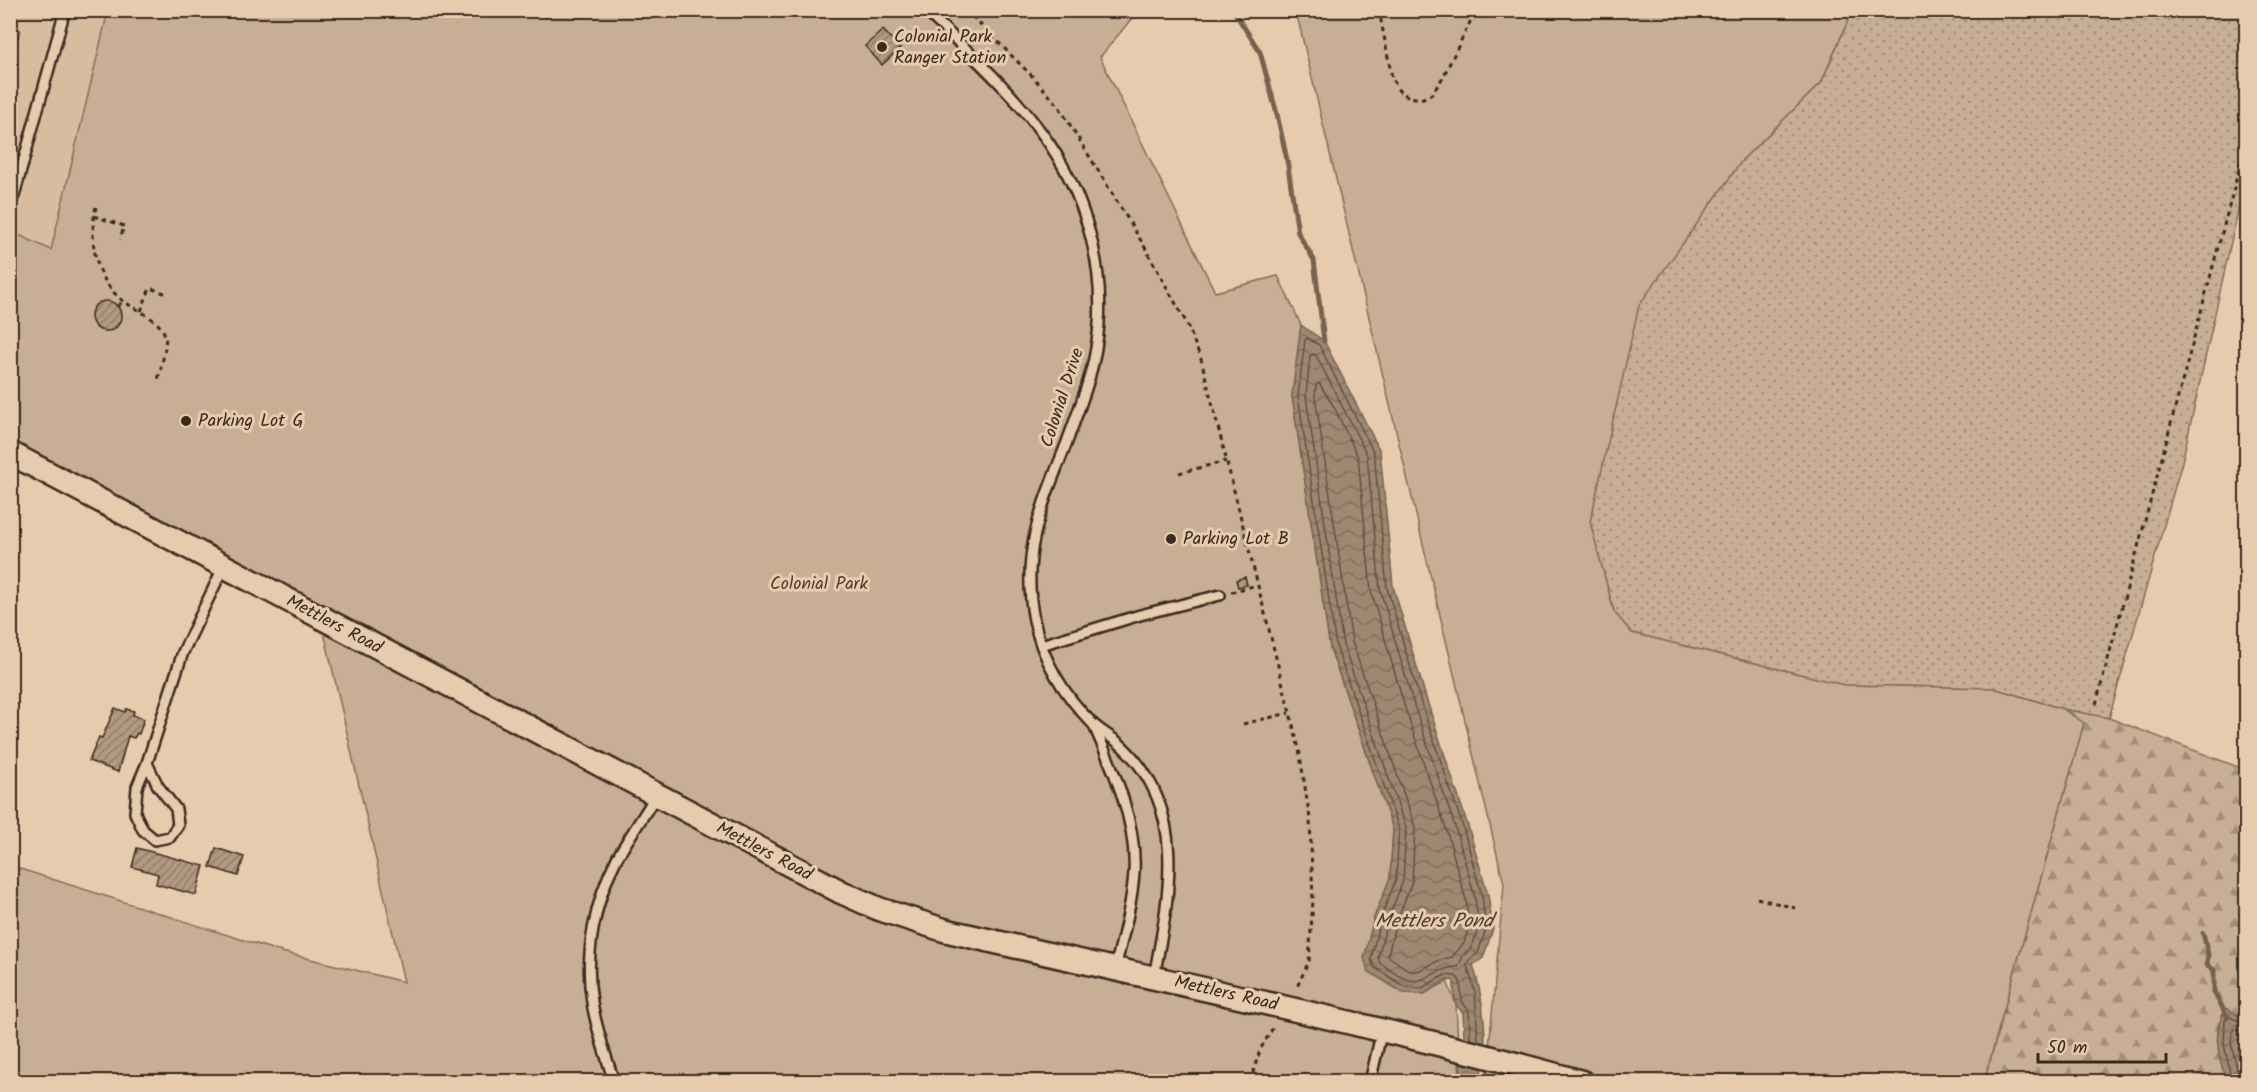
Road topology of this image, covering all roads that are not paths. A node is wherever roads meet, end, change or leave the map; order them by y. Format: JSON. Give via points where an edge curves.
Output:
{"nodes":[{"id":1,"x":65,"y":10,"type":"edge"},
{"id":2,"x":925,"y":10,"type":"edge"},
{"id":3,"x":10,"y":202,"type":"edge"},
{"id":4,"x":10,"y":453,"type":"edge"},
{"id":5,"x":224,"y":566,"type":"junction"},
{"id":6,"x":1220,"y":595,"type":"road end"},
{"id":7,"x":1041,"y":645,"type":"junction"},
{"id":8,"x":1093,"y":724,"type":"junction"},
{"id":9,"x":147,"y":763,"type":"junction"},
{"id":10,"x":656,"y":795,"type":"junction"},
{"id":11,"x":1115,"y":969,"type":"junction"},
{"id":12,"x":1154,"y":977,"type":"junction"},
{"id":13,"x":1382,"y":1030,"type":"junction"},
{"id":14,"x":614,"y":1082,"type":"edge"},
{"id":15,"x":1370,"y":1082,"type":"edge"},
{"id":16,"x":1582,"y":1082,"type":"edge"}],
"edges":[{"from":1,"to":3,"type":"lane"},
{"from":2,"to":7,"type":"lane","name":"Colonial Drive","via":[[1007,92],[1056,154],[1075,192],[1098,273],[1096,348],[1078,413],[1034,534],[1029,564],[1030,593]]},
{"from":4,"to":5,"type":"street","name":"Mettlers Road"},
{"from":5,"to":9,"type":"lane","via":[[183,652]]},
{"from":5,"to":10,"type":"street","name":"Mettlers Road"},
{"from":6,"to":7,"type":"lane"},
{"from":7,"to":8,"type":"lane","name":"Colonial Drive","via":[[1059,682]]},
{"from":8,"to":11,"type":"lane","name":"Colonial Drive","via":[[1120,792],[1133,843],[1132,894]]},
{"from":8,"to":12,"type":"lane","name":"Colonial Drive","via":[[1122,745],[1140,765],[1162,809],[1168,836],[1168,897]]},
{"from":9,"to":9,"type":"lane","via":[[137,787],[135,813],[142,830],[155,840],[170,837],[178,825],[176,809]]},
{"from":10,"to":11,"type":"street","name":"Mettlers Road","via":[[879,909],[944,930]]},
{"from":10,"to":14,"type":"lane","via":[[617,859],[604,889],[591,945],[591,1000]]},
{"from":11,"to":12,"type":"street","name":"Mettlers Road"},
{"from":12,"to":13,"type":"street","name":"Mettlers Road"},
{"from":13,"to":15,"type":"lane"},
{"from":13,"to":16,"type":"street","name":"Mettlers Road"}]}
